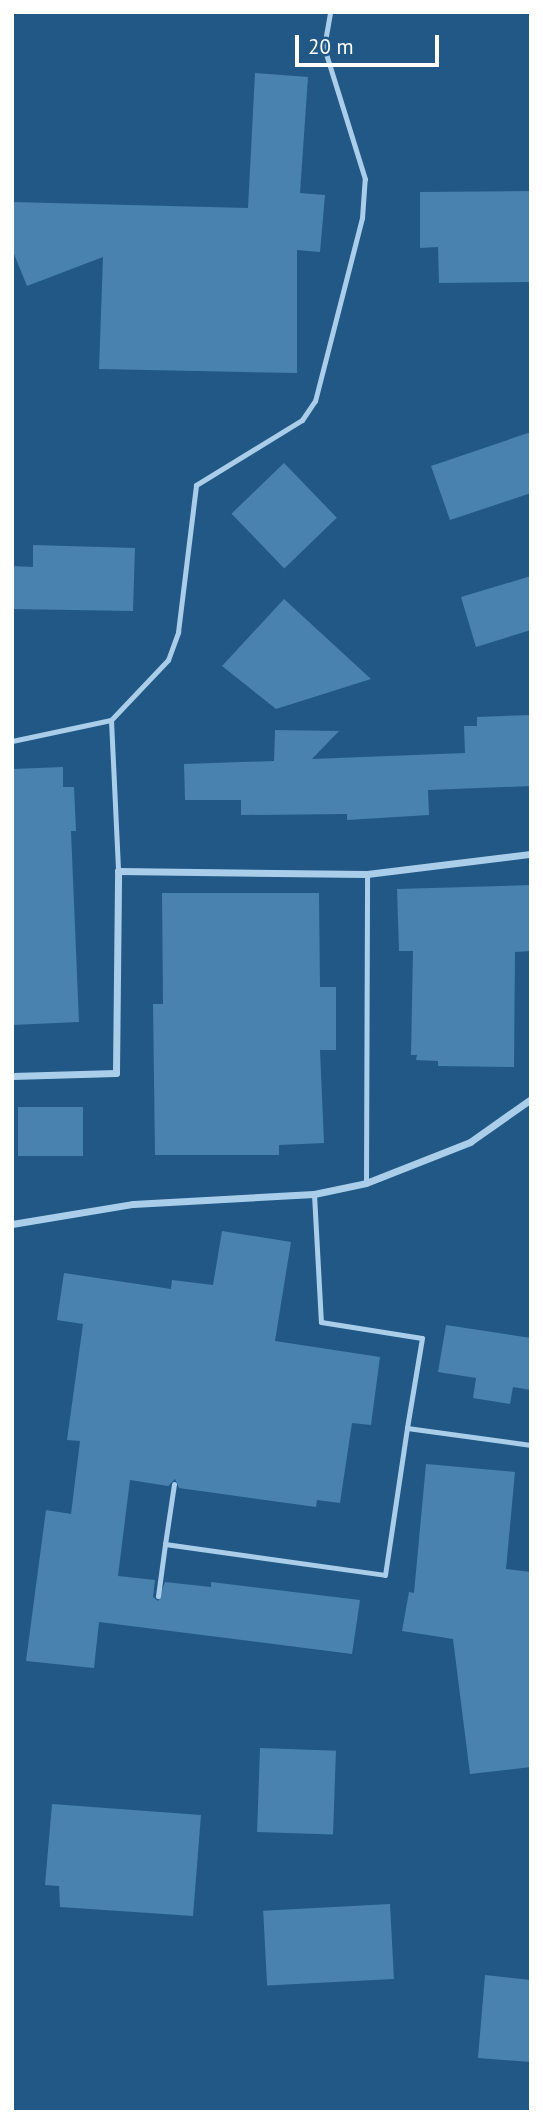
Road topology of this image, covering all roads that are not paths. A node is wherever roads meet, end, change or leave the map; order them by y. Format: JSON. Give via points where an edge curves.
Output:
{"nodes":[{"id":1,"x":330,"y":12,"type":"edge"},
{"id":2,"x":110,"y":720,"type":"junction"},
{"id":3,"x":12,"y":741,"type":"edge"},
{"id":4,"x":531,"y":854,"type":"edge"},
{"id":5,"x":118,"y":871,"type":"junction"},
{"id":6,"x":367,"y":874,"type":"junction"},
{"id":7,"x":12,"y":1076,"type":"edge"},
{"id":8,"x":531,"y":1099,"type":"edge"},
{"id":9,"x":366,"y":1183,"type":"junction"},
{"id":10,"x":314,"y":1194,"type":"junction"},
{"id":11,"x":12,"y":1224,"type":"edge"},
{"id":12,"x":407,"y":1428,"type":"junction"},
{"id":13,"x":531,"y":1445,"type":"edge"},
{"id":14,"x":174,"y":1484,"type":"dead end"},
{"id":15,"x":165,"y":1544,"type":"junction"},
{"id":16,"x":158,"y":1596,"type":"dead end"}],
"edges":[{"from":1,"to":2,"type":"lane","via":[[324,47],[365,179],[362,218],[315,401],[302,420],[196,485],[178,632],[168,660]]},
{"from":2,"to":3,"type":"lane"},
{"from":2,"to":5,"type":"lane"},
{"from":4,"to":6,"type":"street"},
{"from":5,"to":6,"type":"street"},
{"from":5,"to":7,"type":"street","via":[[116,1073]]},
{"from":6,"to":9,"type":"lane"},
{"from":8,"to":9,"type":"street","via":[[470,1142]]},
{"from":9,"to":10,"type":"street"},
{"from":10,"to":11,"type":"street","via":[[133,1203]]},
{"from":10,"to":12,"type":"lane","via":[[321,1322],[422,1338]]},
{"from":12,"to":13,"type":"lane"},
{"from":12,"to":15,"type":"lane","via":[[385,1575]]},
{"from":14,"to":15,"type":"lane"},
{"from":15,"to":16,"type":"lane"}]}
